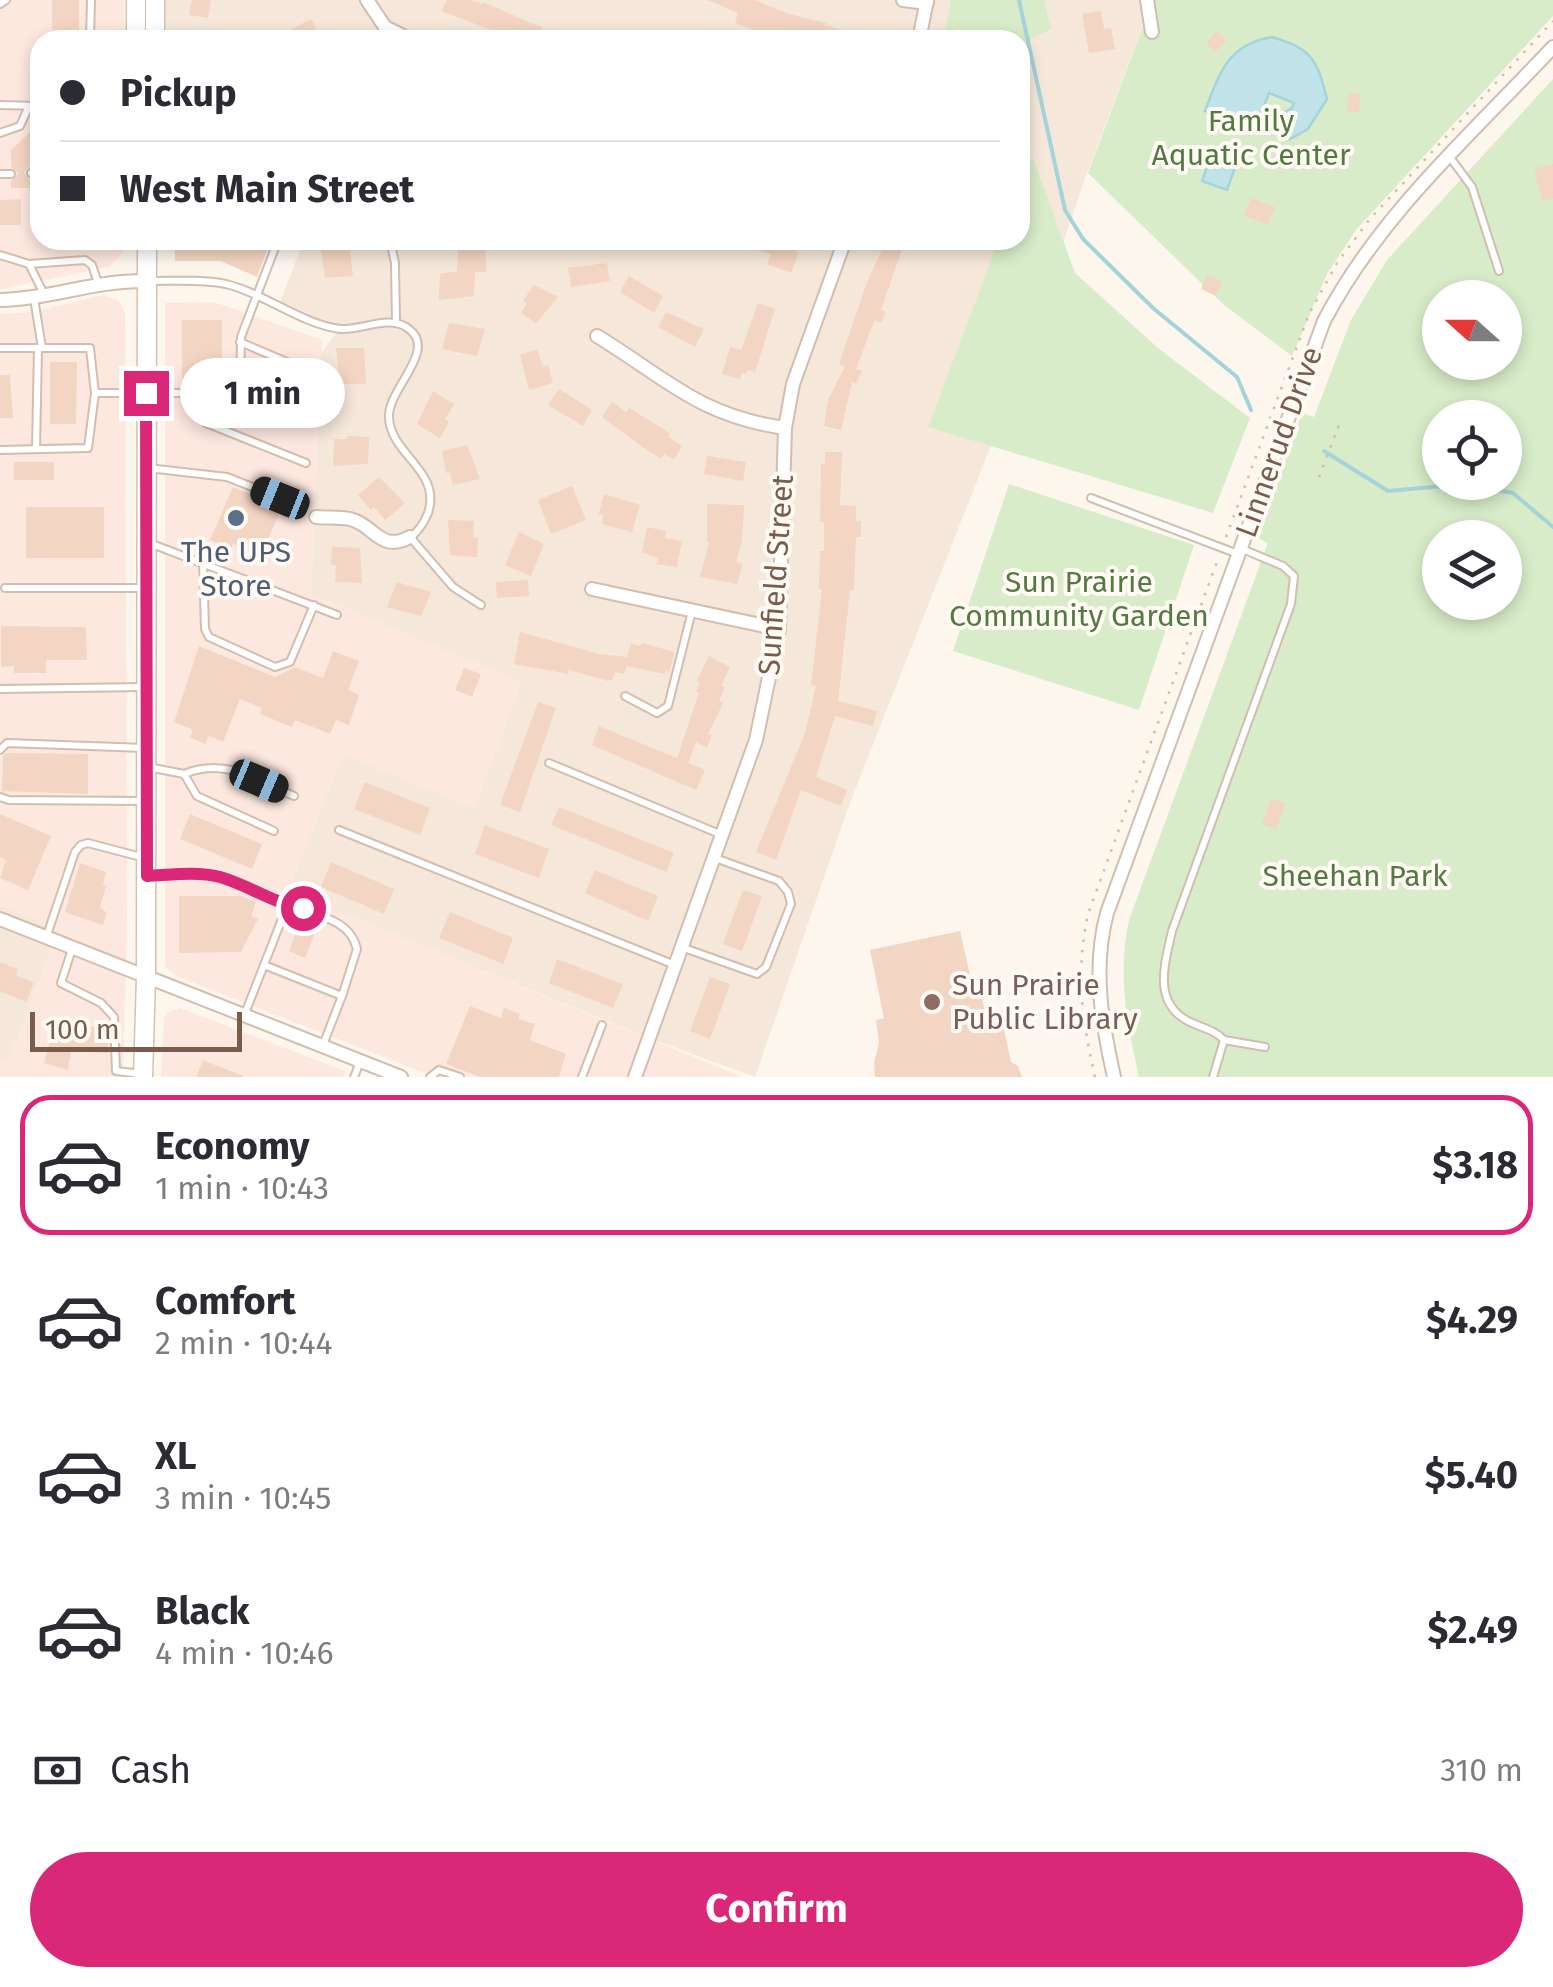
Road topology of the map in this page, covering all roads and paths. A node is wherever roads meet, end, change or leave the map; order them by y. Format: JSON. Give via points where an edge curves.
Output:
{"nodes":[{"id":1,"x":91,"y":0,"type":"edge"},
{"id":2,"x":136,"y":0,"type":"edge"},
{"id":3,"x":155,"y":0,"type":"edge"},
{"id":4,"x":367,"y":0,"type":"edge"},
{"id":5,"x":903,"y":0,"type":"edge"},
{"id":6,"x":1147,"y":0,"type":"edge"},
{"id":7,"x":927,"y":2,"type":"edge"},
{"id":8,"x":90,"y":30,"type":"edge"},
{"id":9,"x":136,"y":30,"type":"edge"},
{"id":10,"x":155,"y":30,"type":"edge"},
{"id":11,"x":391,"y":30,"type":"edge"},
{"id":12,"x":921,"y":30,"type":"edge"},
{"id":13,"x":1152,"y":32,"type":"dead end"},
{"id":14,"x":1553,"y":47,"type":"edge"},
{"id":15,"x":0,"y":105,"type":"edge"},
{"id":16,"x":29,"y":106,"type":"joint"},
{"id":17,"x":0,"y":133,"type":"edge"},
{"id":18,"x":1448,"y":156,"type":"junction"},
{"id":19,"x":0,"y":174,"type":"edge"},
{"id":20,"x":11,"y":174,"type":"dead end"},
{"id":21,"x":147,"y":250,"type":"edge"},
{"id":22,"x":274,"y":250,"type":"edge"},
{"id":23,"x":392,"y":250,"type":"edge"},
{"id":24,"x":841,"y":250,"type":"edge"},
{"id":25,"x":0,"y":254,"type":"edge"},
{"id":26,"x":30,"y":264,"type":"junction"},
{"id":27,"x":1499,"y":271,"type":"dead end"},
{"id":28,"x":146,"y":281,"type":"junction"},
{"id":29,"x":98,"y":284,"type":"junction"},
{"id":30,"x":257,"y":296,"type":"junction"},
{"id":31,"x":39,"y":297,"type":"junction"},
{"id":32,"x":0,"y":300,"type":"edge"},
{"id":33,"x":396,"y":324,"type":"junction"},
{"id":34,"x":597,"y":336,"type":"dead end"},
{"id":35,"x":240,"y":342,"type":"junction"},
{"id":36,"x":0,"y":348,"type":"edge"},
{"id":37,"x":40,"y":348,"type":"junction"},
{"id":38,"x":314,"y":372,"type":"dead end"},
{"id":39,"x":240,"y":389,"type":"junction"},
{"id":40,"x":206,"y":391,"type":"junction"},
{"id":41,"x":95,"y":393,"type":"junction"},
{"id":42,"x":146,"y":393,"type":"junction"},
{"id":43,"x":310,"y":416,"type":"dead end"},
{"id":44,"x":1339,"y":425,"type":"dead end"},
{"id":45,"x":785,"y":428,"type":"junction"},
{"id":46,"x":36,"y":449,"type":"junction"},
{"id":47,"x":0,"y":450,"type":"edge"},
{"id":48,"x":306,"y":463,"type":"dead end"},
{"id":49,"x":146,"y":468,"type":"junction"},
{"id":50,"x":1320,"y":476,"type":"dead end"},
{"id":51,"x":280,"y":498,"type":"dead end"},
{"id":52,"x":1091,"y":498,"type":"dead end"},
{"id":53,"x":316,"y":517,"type":"dead end"},
{"id":54,"x":410,"y":537,"type":"junction"},
{"id":55,"x":147,"y":542,"type":"junction"},
{"id":56,"x":1239,"y":551,"type":"junction"},
{"id":57,"x":203,"y":561,"type":"junction"},
{"id":58,"x":5,"y":588,"type":"dead end"},
{"id":59,"x":146,"y":588,"type":"junction"},
{"id":60,"x":592,"y":589,"type":"dead end"},
{"id":61,"x":314,"y":605,"type":"junction"},
{"id":62,"x":481,"y":605,"type":"dead end"},
{"id":63,"x":692,"y":611,"type":"junction"},
{"id":64,"x":337,"y":615,"type":"dead end"},
{"id":65,"x":779,"y":629,"type":"junction"},
{"id":66,"x":146,"y":687,"type":"junction"},
{"id":67,"x":0,"y":689,"type":"edge"},
{"id":68,"x":624,"y":696,"type":"dead end"},
{"id":69,"x":0,"y":750,"type":"edge"},
{"id":70,"x":146,"y":757,"type":"junction"},
{"id":71,"x":549,"y":763,"type":"dead end"},
{"id":72,"x":184,"y":774,"type":"junction"},
{"id":73,"x":294,"y":796,"type":"dead end"},
{"id":74,"x":0,"y":797,"type":"edge"},
{"id":75,"x":146,"y":800,"type":"junction"},
{"id":76,"x":338,"y":830,"type":"dead end"},
{"id":77,"x":274,"y":832,"type":"dead end"},
{"id":78,"x":723,"y":835,"type":"junction"},
{"id":79,"x":714,"y":858,"type":"junction"},
{"id":80,"x":147,"y":867,"type":"junction"},
{"id":81,"x":287,"y":906,"type":"junction"},
{"id":82,"x":0,"y":919,"type":"edge"},
{"id":83,"x":46,"y":938,"type":"junction"},
{"id":84,"x":72,"y":948,"type":"junction"},
{"id":85,"x":682,"y":948,"type":"junction"},
{"id":86,"x":264,"y":965,"type":"junction"},
{"id":87,"x":676,"y":965,"type":"junction"},
{"id":88,"x":146,"y":978,"type":"junction"},
{"id":89,"x":342,"y":996,"type":"junction"},
{"id":90,"x":244,"y":1016,"type":"junction"},
{"id":91,"x":602,"y":1025,"type":"dead end"},
{"id":92,"x":1224,"y":1040,"type":"junction"},
{"id":93,"x":322,"y":1046,"type":"junction"},
{"id":94,"x":1265,"y":1047,"type":"dead end"},
{"id":95,"x":360,"y":1061,"type":"junction"},
{"id":96,"x":143,"y":1076,"type":"edge"},
{"id":97,"x":354,"y":1077,"type":"edge"},
{"id":98,"x":401,"y":1077,"type":"edge"},
{"id":99,"x":430,"y":1077,"type":"edge"},
{"id":100,"x":460,"y":1077,"type":"edge"},
{"id":101,"x":582,"y":1077,"type":"edge"},
{"id":102,"x":634,"y":1077,"type":"edge"},
{"id":103,"x":1114,"y":1077,"type":"edge"},
{"id":104,"x":1213,"y":1077,"type":"edge"}],
"edges":[{"from":1,"to":8,"type":"lane"},
{"from":2,"to":9,"type":"main road"},
{"from":3,"to":10,"type":"main road"},
{"from":4,"to":11,"type":"street"},
{"from":5,"to":7,"type":"street"},
{"from":6,"to":13,"type":"street"},
{"from":7,"to":12,"type":"street"},
{"from":14,"to":18,"type":"street","name":"Linnerud Drive"},
{"from":15,"to":16,"type":"lane"},
{"from":16,"to":17,"type":"lane","via":[[20,126]]},
{"from":18,"to":27,"type":"lane","via":[[1472,187]]},
{"from":18,"to":56,"type":"street","name":"Linnerud Drive","via":[[1388,220],[1339,292]]},
{"from":19,"to":20,"type":"lane"},
{"from":21,"to":28,"type":"main road"},
{"from":22,"to":30,"type":"lane"},
{"from":23,"to":33,"type":"lane"},
{"from":24,"to":45,"type":"street","name":"Sunfield Street","via":[[793,384]]},
{"from":25,"to":26,"type":"lane"},
{"from":26,"to":29,"type":"lane","via":[[85,260]]},
{"from":26,"to":31,"type":"lane"},
{"from":28,"to":29,"type":"street"},
{"from":28,"to":30,"type":"lane","via":[[226,284]]},
{"from":28,"to":42,"type":"main road"},
{"from":29,"to":31,"type":"street"},
{"from":30,"to":33,"type":"lane","via":[[340,329]]},
{"from":30,"to":35,"type":"lane"},
{"from":31,"to":32,"type":"street"},
{"from":31,"to":37,"type":"lane"},
{"from":33,"to":54,"type":"lane","via":[[412,330],[418,357],[394,392],[388,421],[426,478],[431,500]]},
{"from":34,"to":45,"type":"street","via":[[704,406]]},
{"from":35,"to":38,"type":"lane"},
{"from":35,"to":39,"type":"lane"},
{"from":36,"to":37,"type":"lane"},
{"from":37,"to":41,"type":"lane","via":[[90,348]]},
{"from":37,"to":46,"type":"lane"},
{"from":39,"to":40,"type":"lane"},
{"from":39,"to":43,"type":"lane"},
{"from":40,"to":42,"type":"lane"},
{"from":40,"to":48,"type":"lane","via":[[206,423]]},
{"from":41,"to":42,"type":"lane"},
{"from":41,"to":46,"type":"lane","via":[[88,448]]},
{"from":42,"to":49,"type":"main road"},
{"from":44,"to":50,"type":"path"},
{"from":45,"to":65,"type":"street","name":"Sunfield Street"},
{"from":46,"to":47,"type":"lane"},
{"from":49,"to":51,"type":"lane","via":[[227,477]]},
{"from":49,"to":55,"type":"main road"},
{"from":52,"to":56,"type":"lane"},
{"from":53,"to":54,"type":"street","via":[[363,524],[379,540]]},
{"from":54,"to":62,"type":"lane","via":[[453,587]]},
{"from":55,"to":57,"type":"lane"},
{"from":55,"to":59,"type":"main road"},
{"from":56,"to":92,"type":"lane","via":[[1294,576],[1291,604],[1172,931],[1162,977],[1166,1000],[1184,1019]]},
{"from":56,"to":103,"type":"street","name":"Linnerud Drive","via":[[1104,924],[1099,993]]},
{"from":57,"to":61,"type":"lane"},
{"from":57,"to":61,"type":"lane","via":[[209,637],[276,667],[290,662]]},
{"from":58,"to":59,"type":"lane"},
{"from":59,"to":66,"type":"main road"},
{"from":60,"to":63,"type":"street"},
{"from":61,"to":64,"type":"lane"},
{"from":63,"to":65,"type":"street"},
{"from":63,"to":68,"type":"lane","via":[[668,706],[657,713]]},
{"from":65,"to":78,"type":"street","name":"Sunfield Street","via":[[756,740]]},
{"from":66,"to":67,"type":"lane"},
{"from":66,"to":70,"type":"main road"},
{"from":69,"to":70,"type":"lane","via":[[7,744]]},
{"from":70,"to":72,"type":"lane"},
{"from":70,"to":75,"type":"main road"},
{"from":71,"to":78,"type":"lane"},
{"from":72,"to":73,"type":"lane","via":[[224,766]]},
{"from":72,"to":77,"type":"lane","via":[[197,796]]},
{"from":74,"to":75,"type":"lane"},
{"from":75,"to":80,"type":"main road"},
{"from":76,"to":87,"type":"lane"},
{"from":78,"to":79,"type":"street","name":"Sunfield Street"},
{"from":79,"to":85,"type":"street","name":"Sunfield Street"},
{"from":79,"to":85,"type":"lane","via":[[778,881],[790,904],[766,967],[757,974]]},
{"from":80,"to":81,"type":"lane","via":[[219,877]]},
{"from":80,"to":83,"type":"lane","via":[[88,842],[81,845]]},
{"from":80,"to":88,"type":"main road"},
{"from":81,"to":86,"type":"lane"},
{"from":81,"to":89,"type":"lane","via":[[324,916],[355,940]]},
{"from":82,"to":83,"type":"street"},
{"from":83,"to":84,"type":"street"},
{"from":84,"to":88,"type":"street"},
{"from":84,"to":96,"type":"lane","via":[[61,983],[114,1017],[116,1071]]},
{"from":85,"to":87,"type":"street","name":"Sunfield Street"},
{"from":86,"to":89,"type":"lane"},
{"from":86,"to":90,"type":"lane"},
{"from":87,"to":102,"type":"street","name":"Sunfield Street"},
{"from":88,"to":90,"type":"street"},
{"from":88,"to":96,"type":"main road"},
{"from":89,"to":93,"type":"lane"},
{"from":90,"to":93,"type":"street"},
{"from":91,"to":101,"type":"lane"},
{"from":92,"to":94,"type":"lane"},
{"from":92,"to":104,"type":"lane"},
{"from":93,"to":95,"type":"street"},
{"from":95,"to":97,"type":"lane"},
{"from":95,"to":98,"type":"street"},
{"from":99,"to":100,"type":"lane","via":[[439,1070]]}]}
